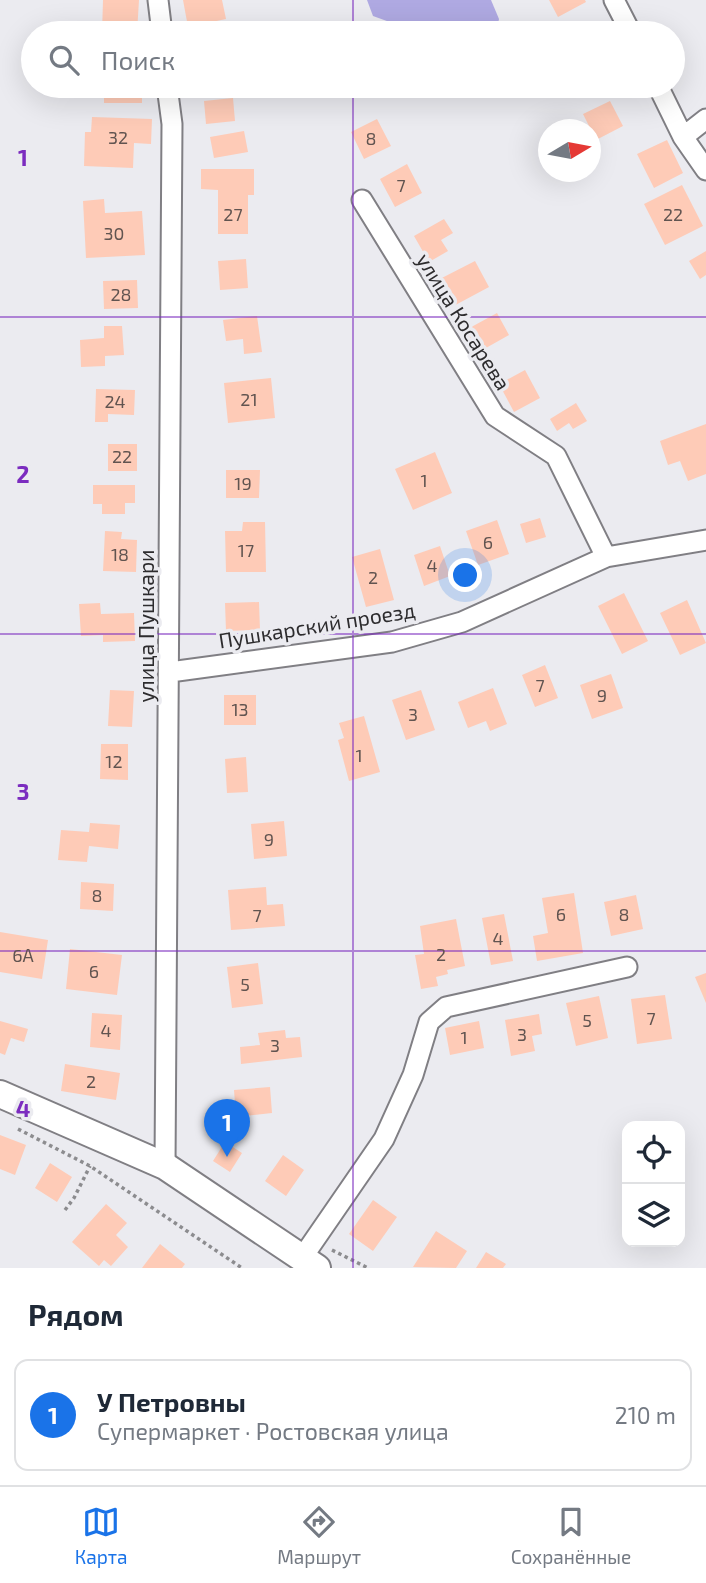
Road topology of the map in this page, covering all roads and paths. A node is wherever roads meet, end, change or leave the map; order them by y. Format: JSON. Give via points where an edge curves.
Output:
{"nodes":[{"id":1,"x":158,"y":0,"type":"edge"},
{"id":2,"x":614,"y":0,"type":"edge"},
{"id":3,"x":161,"y":21,"type":"edge"},
{"id":4,"x":625,"y":21,"type":"edge"},
{"id":5,"x":169,"y":98,"type":"edge"},
{"id":6,"x":664,"y":98,"type":"edge"},
{"id":7,"x":706,"y":120,"type":"edge"},
{"id":8,"x":683,"y":137,"type":"junction"},
{"id":9,"x":706,"y":170,"type":"edge"},
{"id":10,"x":362,"y":200,"type":"dead end"},
{"id":11,"x":706,"y":540,"type":"edge"},
{"id":12,"x":606,"y":557,"type":"junction"},
{"id":13,"x":170,"y":672,"type":"junction"},
{"id":14,"x":627,"y":967,"type":"dead end"},
{"id":15,"x":0,"y":1094,"type":"edge"},
{"id":16,"x":11,"y":1126,"type":"dead end"},
{"id":17,"x":90,"y":1166,"type":"junction"},
{"id":18,"x":165,"y":1166,"type":"junction"},
{"id":19,"x":65,"y":1210,"type":"dead end"},
{"id":20,"x":310,"y":1263,"type":"edge"},
{"id":21,"x":242,"y":1268,"type":"edge"}],
"edges":[{"from":1,"to":3,"type":"street"},
{"from":2,"to":4,"type":"street"},
{"from":5,"to":13,"type":"street","name":"улица Пушкари"},
{"from":6,"to":8,"type":"street"},
{"from":7,"to":8,"type":"street"},
{"from":8,"to":9,"type":"street"},
{"from":10,"to":12,"type":"street","name":"улица Косарева","via":[[495,416],[555,456]]},
{"from":11,"to":12,"type":"street","name":"Пушкарский проезд"},
{"from":12,"to":13,"type":"street","name":"Пушкарский проезд","via":[[462,622],[392,642]]},
{"from":13,"to":18,"type":"street","name":"улица Пушкари"},
{"from":14,"to":20,"type":"street","via":[[446,1007],[429,1022],[413,1075],[384,1139]]},
{"from":15,"to":18,"type":"street"},
{"from":16,"to":17,"type":"path"},
{"from":17,"to":19,"type":"path"},
{"from":17,"to":21,"type":"path"},
{"from":18,"to":20,"type":"street"}]}
